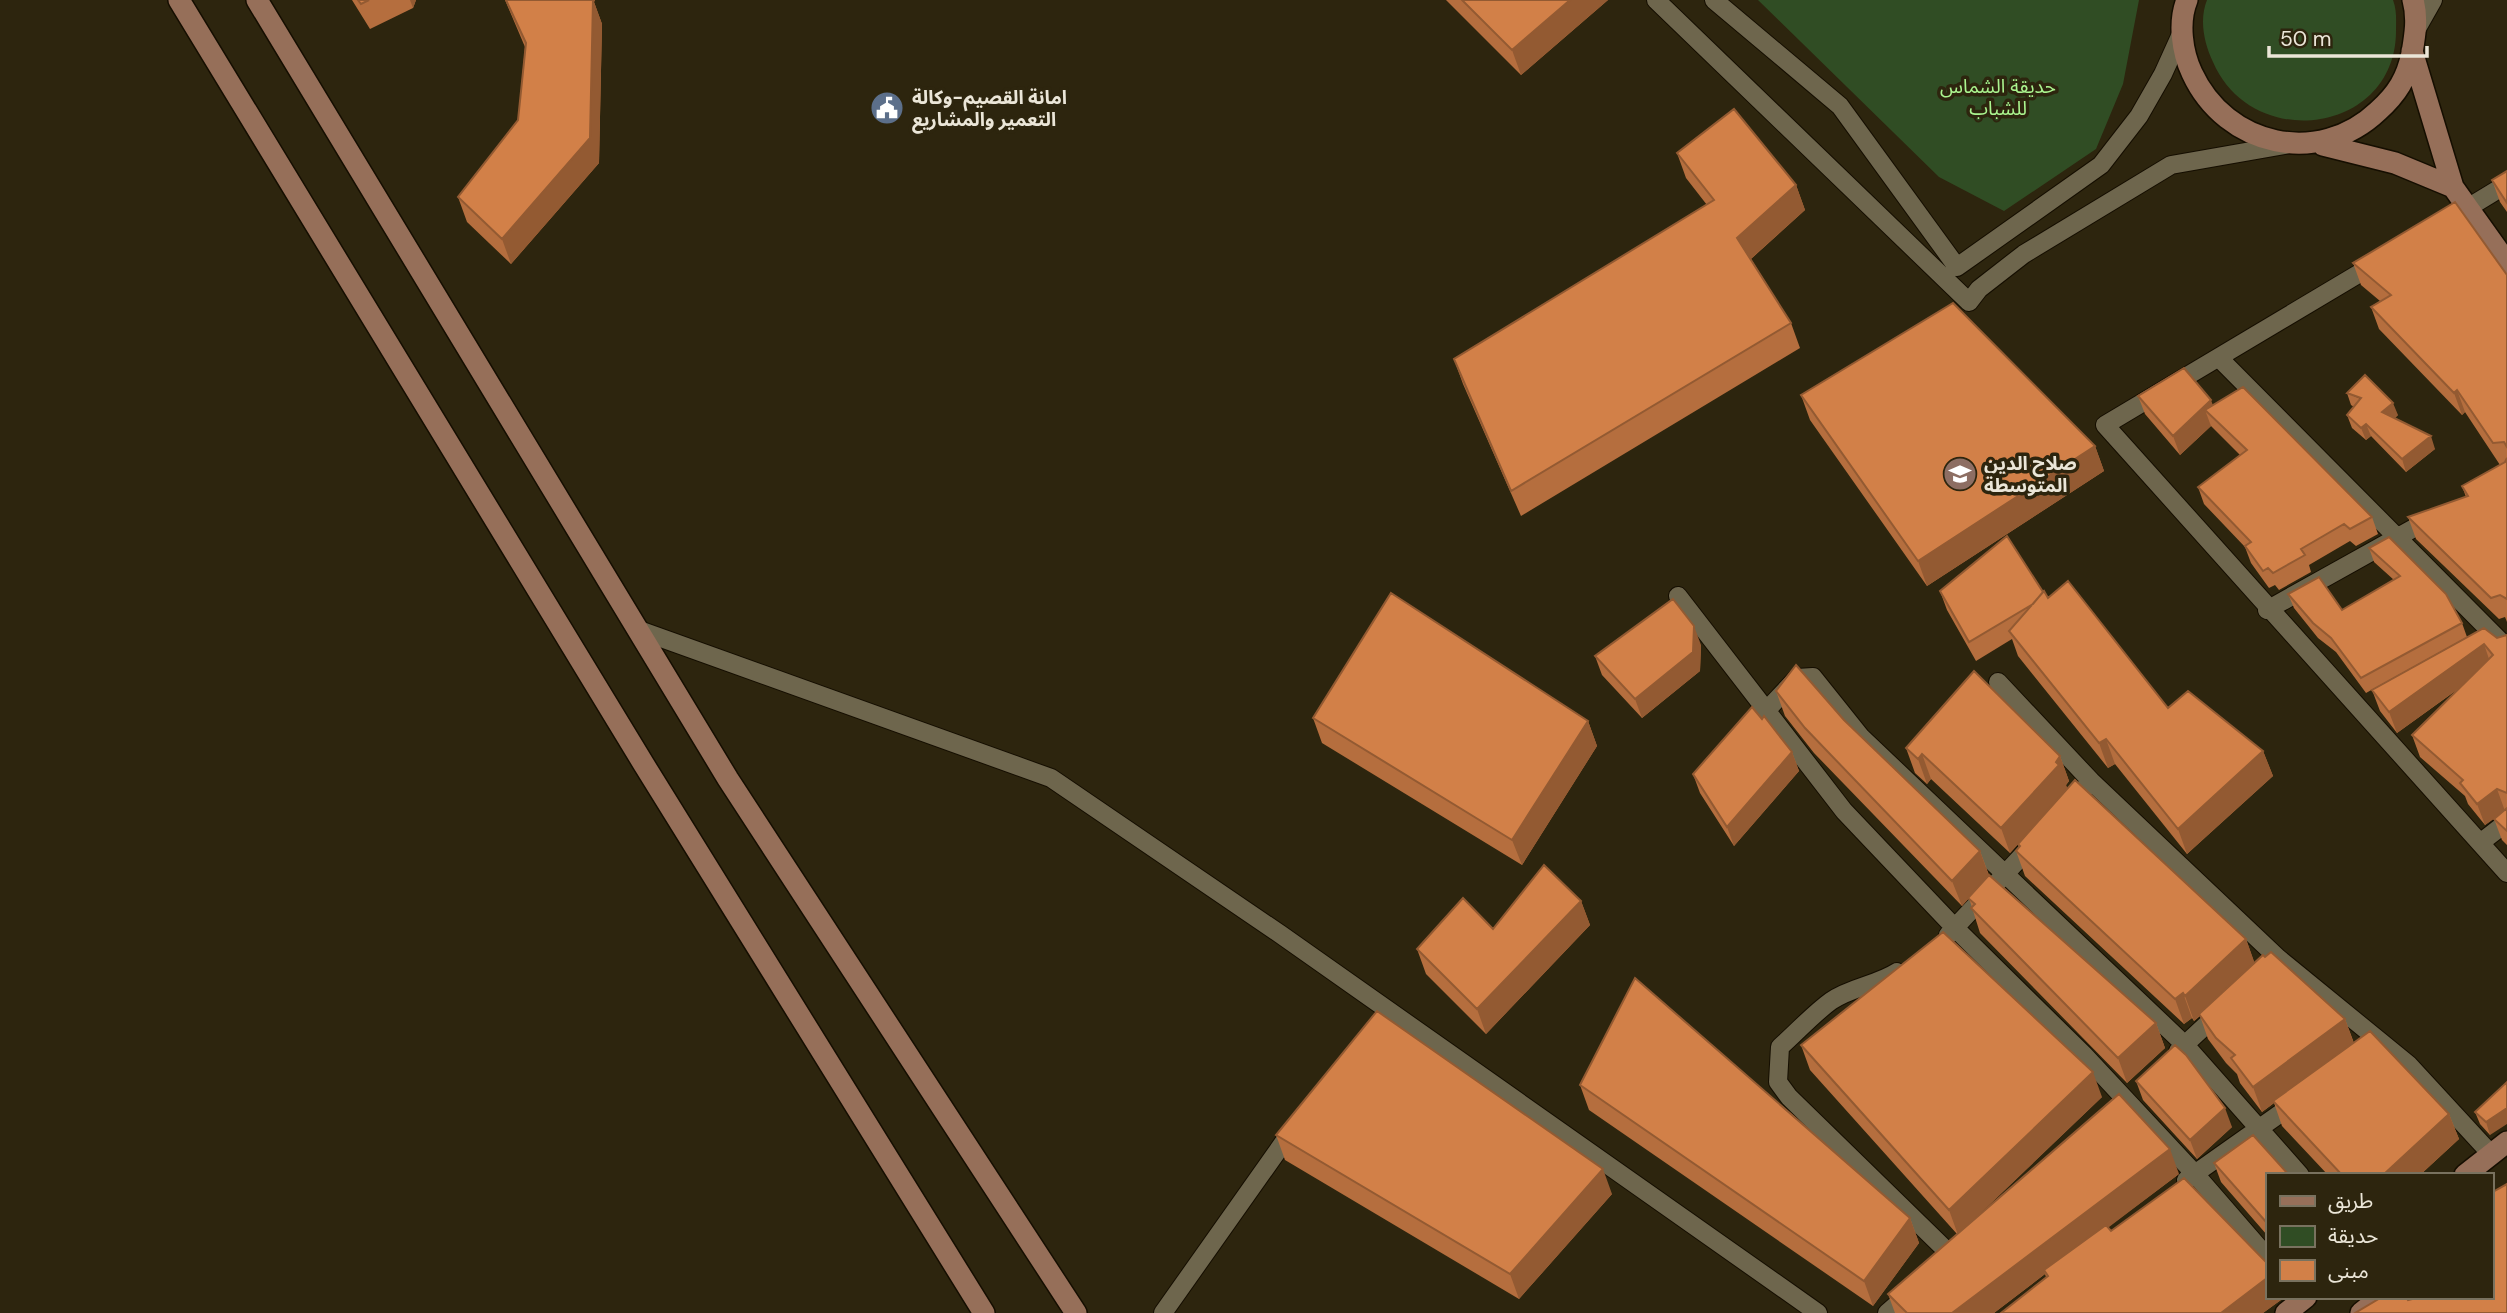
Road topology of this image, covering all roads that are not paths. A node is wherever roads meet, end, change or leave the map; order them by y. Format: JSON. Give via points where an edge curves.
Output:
{"nodes":[{"id":1,"x":179,"y":0,"type":"edge"},
{"id":2,"x":257,"y":0,"type":"edge"},
{"id":3,"x":1656,"y":0,"type":"edge"},
{"id":4,"x":1714,"y":0,"type":"edge"},
{"id":5,"x":2187,"y":0,"type":"edge"},
{"id":6,"x":2413,"y":0,"type":"edge"},
{"id":7,"x":2433,"y":0,"type":"edge"},
{"id":8,"x":2416,"y":30,"type":"junction"},
{"id":9,"x":2182,"y":32,"type":"junction"},
{"id":10,"x":2412,"y":51,"type":"junction"},
{"id":11,"x":2302,"y":144,"type":"junction"},
{"id":12,"x":2507,"y":184,"type":"edge"},
{"id":13,"x":2453,"y":187,"type":"junction"},
{"id":14,"x":2468,"y":208,"type":"junction"},
{"id":15,"x":2445,"y":222,"type":"edge"},
{"id":16,"x":2385,"y":258,"type":"edge"},
{"id":17,"x":2507,"y":263,"type":"edge"},
{"id":18,"x":2219,"y":358,"type":"junction"},
{"id":19,"x":2447,"y":509,"type":"edge"},
{"id":20,"x":2399,"y":537,"type":"junction"},
{"id":21,"x":1678,"y":596,"type":"dead end"},
{"id":22,"x":2268,"y":609,"type":"junction"},
{"id":23,"x":639,"y":630,"type":"junction"},
{"id":24,"x":2503,"y":637,"type":"edge"},
{"id":25,"x":2474,"y":647,"type":"edge"},
{"id":26,"x":1998,"y":682,"type":"dead end"},
{"id":27,"x":1765,"y":712,"type":"junction"},
{"id":28,"x":2091,"y":781,"type":"junction"},
{"id":29,"x":2507,"y":822,"type":"edge"},
{"id":30,"x":2480,"y":843,"type":"junction"},
{"id":31,"x":2507,"y":873,"type":"edge"},
{"id":32,"x":2005,"y":874,"type":"junction"},
{"id":33,"x":1956,"y":929,"type":"junction"},
{"id":34,"x":1931,"y":948,"type":"edge"},
{"id":35,"x":1913,"y":962,"type":"edge"},
{"id":36,"x":2231,"y":1001,"type":"edge"},
{"id":37,"x":2185,"y":1045,"type":"junction"},
{"id":38,"x":2165,"y":1064,"type":"edge"},
{"id":39,"x":2314,"y":1089,"type":"edge"},
{"id":40,"x":1308,"y":1109,"type":"edge"},
{"id":41,"x":2260,"y":1130,"type":"junction"},
{"id":42,"x":2499,"y":1148,"type":"edge"},
{"id":43,"x":2298,"y":1173,"type":"edge"},
{"id":44,"x":2468,"y":1173,"type":"edge"},
{"id":45,"x":2195,"y":1174,"type":"junction"},
{"id":46,"x":2173,"y":1190,"type":"edge"},
{"id":47,"x":1953,"y":1256,"type":"edge"},
{"id":48,"x":2266,"y":1256,"type":"edge"},
{"id":49,"x":1924,"y":1281,"type":"edge"},
{"id":50,"x":2303,"y":1299,"type":"edge"},
{"id":51,"x":2378,"y":1299,"type":"edge"},
{"id":52,"x":984,"y":1313,"type":"edge"},
{"id":53,"x":1076,"y":1313,"type":"edge"},
{"id":54,"x":1163,"y":1313,"type":"edge"},
{"id":55,"x":1818,"y":1313,"type":"edge"},
{"id":56,"x":1887,"y":1313,"type":"edge"},
{"id":57,"x":2286,"y":1313,"type":"edge"},
{"id":58,"x":2361,"y":1313,"type":"edge"}],
"edges":[{"from":1,"to":52,"type":"street"},
{"from":2,"to":23,"type":"street"},
{"from":3,"to":11,"type":"street","via":[[1969,302],[2024,254],[2171,165]]},
{"from":4,"to":9,"type":"street","via":[[1840,106],[1957,267],[2101,165],[2139,116]]},
{"from":5,"to":9,"type":"street"},
{"from":6,"to":8,"type":"street"},
{"from":7,"to":8,"type":"street"},
{"from":8,"to":10,"type":"street"},
{"from":9,"to":11,"type":"street","via":[[2189,68],[2215,109],[2248,132]]},
{"from":10,"to":11,"type":"street","via":[[2400,87],[2380,110],[2354,131]]},
{"from":10,"to":13,"type":"street"},
{"from":11,"to":13,"type":"street","via":[[2373,156]]},
{"from":12,"to":14,"type":"street"},
{"from":13,"to":14,"type":"street"},
{"from":14,"to":15,"type":"street"},
{"from":14,"to":17,"type":"street"},
{"from":16,"to":18,"type":"street"},
{"from":18,"to":20,"type":"street"},
{"from":18,"to":22,"type":"street","via":[[2105,425]]},
{"from":19,"to":20,"type":"street"},
{"from":20,"to":22,"type":"street"},
{"from":20,"to":24,"type":"street"},
{"from":21,"to":27,"type":"street"},
{"from":22,"to":30,"type":"street","via":[[2367,706]]},
{"from":23,"to":53,"type":"street","via":[[728,779]]},
{"from":23,"to":55,"type":"street","via":[[1051,778],[1376,1012]]},
{"from":24,"to":25,"type":"street"},
{"from":26,"to":28,"type":"street"},
{"from":27,"to":32,"type":"street","via":[[1797,678],[1813,677],[1861,737]]},
{"from":27,"to":33,"type":"street","via":[[1844,811]]},
{"from":28,"to":32,"type":"street"},
{"from":28,"to":42,"type":"street","via":[[2274,962],[2374,1044],[2409,1065]]},
{"from":29,"to":30,"type":"street"},
{"from":30,"to":31,"type":"street"},
{"from":32,"to":33,"type":"street"},
{"from":32,"to":37,"type":"street"},
{"from":33,"to":34,"type":"street"},
{"from":33,"to":45,"type":"street"},
{"from":35,"to":47,"type":"street","via":[[1881,982],[1832,1000],[1780,1046],[1778,1082]]},
{"from":36,"to":37,"type":"street"},
{"from":37,"to":38,"type":"street"},
{"from":37,"to":41,"type":"street"},
{"from":39,"to":41,"type":"street"},
{"from":40,"to":54,"type":"street"},
{"from":41,"to":43,"type":"street"},
{"from":41,"to":45,"type":"street"},
{"from":42,"to":44,"type":"street"},
{"from":45,"to":46,"type":"street"},
{"from":45,"to":48,"type":"street"},
{"from":49,"to":56,"type":"street"},
{"from":50,"to":57,"type":"street"},
{"from":51,"to":58,"type":"street"}]}
